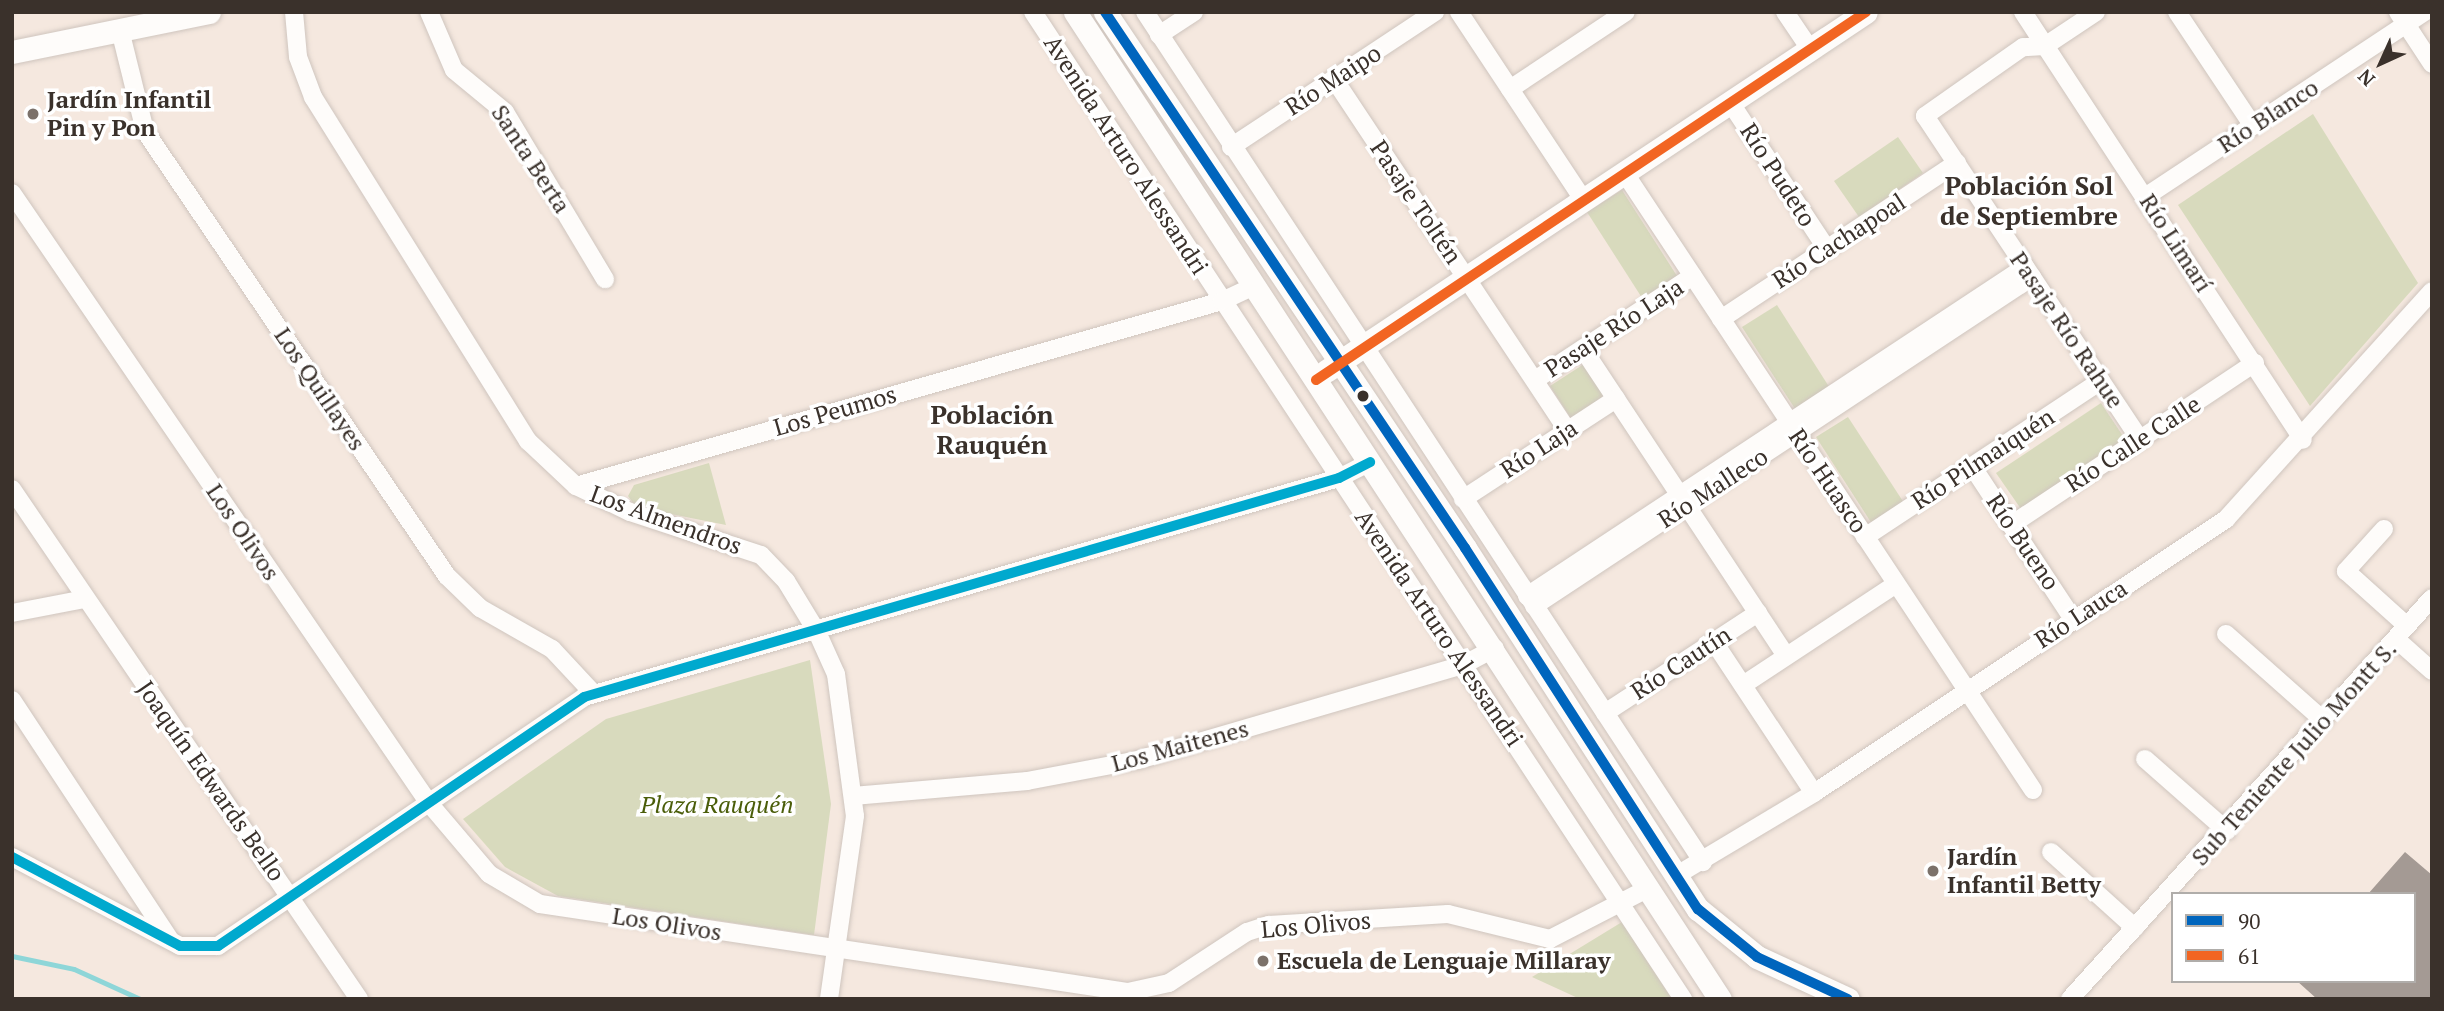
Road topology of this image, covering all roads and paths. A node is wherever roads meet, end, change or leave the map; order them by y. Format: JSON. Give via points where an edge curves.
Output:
{"nodes":[{"id":1,"x":209,"y":12,"type":"edge"},
{"id":2,"x":294,"y":12,"type":"edge"},
{"id":3,"x":429,"y":12,"type":"edge"},
{"id":4,"x":1033,"y":12,"type":"edge"},
{"id":5,"x":1075,"y":12,"type":"edge"},
{"id":6,"x":1105,"y":12,"type":"edge"},
{"id":7,"x":1145,"y":12,"type":"edge"},
{"id":8,"x":1194,"y":12,"type":"edge"},
{"id":9,"x":1435,"y":12,"type":"edge"},
{"id":10,"x":1459,"y":12,"type":"edge"},
{"id":11,"x":1626,"y":12,"type":"edge"},
{"id":12,"x":1785,"y":12,"type":"edge"},
{"id":13,"x":1866,"y":12,"type":"edge"},
{"id":14,"x":2023,"y":12,"type":"edge"},
{"id":15,"x":2096,"y":12,"type":"edge"},
{"id":16,"x":2426,"y":12,"type":"edge"},
{"id":17,"x":2184,"y":15,"type":"edge"},
{"id":18,"x":157,"y":17,"type":"edge"},
{"id":19,"x":2402,"y":19,"type":"edge"},
{"id":20,"x":120,"y":30,"type":"junction"},
{"id":21,"x":1159,"y":35,"type":"junction"},
{"id":22,"x":2045,"y":46,"type":"junction"},
{"id":23,"x":1810,"y":49,"type":"junction"},
{"id":24,"x":12,"y":52,"type":"edge"},
{"id":25,"x":2432,"y":64,"type":"edge"},
{"id":26,"x":1335,"y":79,"type":"junction"},
{"id":27,"x":1510,"y":89,"type":"junction"},
{"id":28,"x":1730,"y":102,"type":"junction"},
{"id":29,"x":2253,"y":126,"type":"junction"},
{"id":30,"x":1231,"y":147,"type":"junction"},
{"id":31,"x":1957,"y":163,"type":"junction"},
{"id":32,"x":1624,"y":172,"type":"junction"},
{"id":33,"x":12,"y":193,"type":"edge"},
{"id":34,"x":2146,"y":197,"type":"junction"},
{"id":35,"x":1583,"y":199,"type":"junction"},
{"id":36,"x":1827,"y":249,"type":"junction"},
{"id":37,"x":2028,"y":272,"type":"junction"},
{"id":38,"x":1466,"y":276,"type":"junction"},
{"id":39,"x":1693,"y":276,"type":"junction"},
{"id":40,"x":606,"y":279,"type":"dead end"},
{"id":41,"x":1254,"y":286,"type":"junction"},
{"id":42,"x":2432,"y":291,"type":"edge"},
{"id":43,"x":1222,"y":301,"type":"junction"},
{"id":44,"x":1721,"y":319,"type":"junction"},
{"id":45,"x":1361,"y":345,"type":"junction"},
{"id":46,"x":1583,"y":349,"type":"junction"},
{"id":47,"x":1338,"y":360,"type":"junction"},
{"id":48,"x":2255,"y":363,"type":"junction"},
{"id":49,"x":1316,"y":380,"type":"junction"},
{"id":50,"x":1535,"y":380,"type":"junction"},
{"id":51,"x":2101,"y":381,"type":"junction"},
{"id":52,"x":1616,"y":399,"type":"junction"},
{"id":53,"x":1793,"y":427,"type":"junction"},
{"id":54,"x":1567,"y":430,"type":"junction"},
{"id":55,"x":2140,"y":440,"type":"junction"},
{"id":56,"x":2303,"y":440,"type":"junction"},
{"id":57,"x":1370,"y":462,"type":"junction"},
{"id":58,"x":1972,"y":466,"type":"junction"},
{"id":59,"x":1339,"y":478,"type":"junction"},
{"id":60,"x":576,"y":486,"type":"junction"},
{"id":61,"x":13,"y":493,"type":"edge"},
{"id":62,"x":1463,"y":499,"type":"junction"},
{"id":63,"x":1683,"y":500,"type":"junction"},
{"id":64,"x":2011,"y":524,"type":"junction"},
{"id":65,"x":2384,"y":529,"type":"dead end"},
{"id":66,"x":1865,"y":537,"type":"junction"},
{"id":67,"x":1896,"y":584,"type":"junction"},
{"id":68,"x":2432,"y":598,"type":"edge"},
{"id":69,"x":85,"y":599,"type":"junction"},
{"id":70,"x":1530,"y":601,"type":"junction"},
{"id":71,"x":1758,"y":612,"type":"junction"},
{"id":72,"x":12,"y":613,"type":"edge"},
{"id":73,"x":2073,"y":619,"type":"junction"},
{"id":74,"x":817,"y":632,"type":"junction"},
{"id":75,"x":2401,"y":633,"type":"junction"},
{"id":76,"x":2226,"y":634,"type":"dead end"},
{"id":77,"x":1714,"y":642,"type":"junction"},
{"id":78,"x":1495,"y":648,"type":"junction"},
{"id":79,"x":1786,"y":656,"type":"junction"},
{"id":80,"x":1464,"y":665,"type":"junction"},
{"id":81,"x":2432,"y":671,"type":"edge"},
{"id":82,"x":1743,"y":685,"type":"junction"},
{"id":83,"x":1966,"y":689,"type":"junction"},
{"id":84,"x":593,"y":693,"type":"junction"},
{"id":85,"x":12,"y":700,"type":"edge"},
{"id":86,"x":1605,"y":713,"type":"junction"},
{"id":87,"x":2323,"y":720,"type":"junction"},
{"id":88,"x":2145,"y":759,"type":"dead end"},
{"id":89,"x":2033,"y":790,"type":"dead end"},
{"id":90,"x":1814,"y":793,"type":"junction"},
{"id":91,"x":853,"y":796,"type":"junction"},
{"id":92,"x":428,"y":802,"type":"junction"},
{"id":93,"x":2227,"y":831,"type":"junction"},
{"id":94,"x":2051,"y":852,"type":"dead end"},
{"id":95,"x":12,"y":857,"type":"edge"},
{"id":96,"x":1703,"y":862,"type":"junction"},
{"id":97,"x":1676,"y":875,"type":"junction"},
{"id":98,"x":1647,"y":889,"type":"junction"},
{"id":99,"x":291,"y":898,"type":"junction"},
{"id":100,"x":1620,"y":901,"type":"junction"},
{"id":101,"x":1698,"y":909,"type":"junction"},
{"id":102,"x":2135,"y":928,"type":"junction"},
{"id":103,"x":172,"y":942,"type":"junction"},
{"id":104,"x":837,"y":950,"type":"junction"},
{"id":105,"x":1840,"y":996,"type":"edge"},
{"id":106,"x":359,"y":999,"type":"edge"},
{"id":107,"x":829,"y":999,"type":"edge"},
{"id":108,"x":1683,"y":999,"type":"edge"},
{"id":109,"x":1720,"y":999,"type":"edge"},
{"id":110,"x":1806,"y":999,"type":"edge"},
{"id":111,"x":2070,"y":999,"type":"edge"}],
"edges":[{"from":1,"to":18,"type":"main road"},
{"from":2,"to":60,"type":"street","name":"Los Almendros","via":[[298,57],[313,97],[528,441]]},
{"from":3,"to":40,"type":"street","name":"Santa Berta","via":[[454,70],[505,112]]},
{"from":4,"to":43,"type":"street","name":"Avenida Arturo Alessandri"},
{"from":5,"to":41,"type":"main road","name":"Avenida Arturo Alessandri"},
{"from":6,"to":47,"type":"main road"},
{"from":7,"to":21,"type":"street"},
{"from":8,"to":21,"type":"street"},
{"from":9,"to":26,"type":"street","name":"Río Maipo"},
{"from":10,"to":27,"type":"street"},
{"from":11,"to":27,"type":"street"},
{"from":12,"to":23,"type":"street"},
{"from":13,"to":23,"type":"main road"},
{"from":14,"to":22,"type":"street","name":"Río Limarí"},
{"from":15,"to":22,"type":"street"},
{"from":16,"to":19,"type":"street","name":"Río Blanco"},
{"from":17,"to":29,"type":"street"},
{"from":18,"to":20,"type":"main road"},
{"from":19,"to":25,"type":"street"},
{"from":19,"to":29,"type":"street","name":"Río Blanco"},
{"from":20,"to":24,"type":"main road"},
{"from":20,"to":84,"type":"street","name":"Los Quillayes","via":[[145,131],[447,576],[480,608],[552,649]]},
{"from":21,"to":30,"type":"street"},
{"from":22,"to":31,"type":"street","name":"Pasaje Río Rahue","via":[[2023,47],[1925,116]]},
{"from":22,"to":34,"type":"street","name":"Río Limarí"},
{"from":23,"to":28,"type":"main road"},
{"from":26,"to":30,"type":"street","name":"Río Maipo"},
{"from":26,"to":38,"type":"street","name":"Pasaje Toltén"},
{"from":27,"to":35,"type":"street"},
{"from":28,"to":32,"type":"main road"},
{"from":28,"to":36,"type":"street","name":"Río Pudeto"},
{"from":29,"to":34,"type":"street","name":"Río Blanco"},
{"from":30,"to":45,"type":"street"},
{"from":31,"to":36,"type":"street","name":"Río Cachapoal"},
{"from":31,"to":37,"type":"street","name":"Pasaje Río Rahue"},
{"from":32,"to":35,"type":"main road"},
{"from":32,"to":39,"type":"street","name":"Río Huasco"},
{"from":33,"to":92,"type":"street","name":"Los Olivos"},
{"from":34,"to":48,"type":"street","name":"Río Limarí"},
{"from":35,"to":38,"type":"main road"},
{"from":36,"to":44,"type":"street","name":"Río Cachapoal"},
{"from":37,"to":51,"type":"street","name":"Pasaje Río Rahue"},
{"from":37,"to":53,"type":"street","name":"Río Malleco"},
{"from":38,"to":45,"type":"main road"},
{"from":38,"to":50,"type":"street","name":"Pasaje Toltén"},
{"from":39,"to":44,"type":"street","name":"Río Huasco"},
{"from":39,"to":46,"type":"street","name":"Pasaje Río Laja"},
{"from":41,"to":43,"type":"street","name":"Los Peumos"},
{"from":41,"to":49,"type":"main road","name":"Avenida Arturo Alessandri"},
{"from":42,"to":56,"type":"street","name":"Río Lauca"},
{"from":43,"to":59,"type":"street","name":"Avenida Arturo Alessandri"},
{"from":43,"to":60,"type":"street","name":"Los Peumos"},
{"from":44,"to":53,"type":"street","name":"Río Huasco"},
{"from":45,"to":47,"type":"main road"},
{"from":45,"to":62,"type":"street"},
{"from":46,"to":50,"type":"street","name":"Pasaje Río Laja"},
{"from":46,"to":52,"type":"street"},
{"from":47,"to":49,"type":"main road"},
{"from":47,"to":97,"type":"main road"},
{"from":48,"to":55,"type":"street","name":"Río Calle Calle"},
{"from":48,"to":56,"type":"street","name":"Río Limarí"},
{"from":49,"to":57,"type":"main road","name":"Avenida Arturo Alessandri"},
{"from":50,"to":54,"type":"street","name":"Pasaje Toltén"},
{"from":51,"to":55,"type":"street","name":"Pasaje Río Rahue"},
{"from":51,"to":58,"type":"street","name":"Río Pilmaiquén"},
{"from":52,"to":54,"type":"street","name":"Río Laja"},
{"from":52,"to":63,"type":"street"},
{"from":53,"to":63,"type":"street","name":"Río Malleco"},
{"from":53,"to":66,"type":"street","name":"Río Huasco"},
{"from":54,"to":62,"type":"street","name":"Río Laja"},
{"from":55,"to":64,"type":"street","name":"Río Calle Calle"},
{"from":56,"to":73,"type":"street","name":"Río Lauca","via":[[2226,519]]},
{"from":57,"to":59,"type":"street"},
{"from":57,"to":78,"type":"main road","name":"Avenida Arturo Alessandri"},
{"from":58,"to":64,"type":"street","name":"Río Bueno"},
{"from":58,"to":66,"type":"street","name":"Río Pilmaiquén"},
{"from":59,"to":74,"type":"street"},
{"from":59,"to":80,"type":"street","name":"Avenida Arturo Alessandri"},
{"from":60,"to":74,"type":"street","name":"Los Almendros","via":[[630,512],[761,555],[786,581]]},
{"from":61,"to":69,"type":"street","name":"Joaquín Edwards Bello"},
{"from":62,"to":70,"type":"street"},
{"from":63,"to":70,"type":"street","name":"Río Malleco"},
{"from":63,"to":71,"type":"street"},
{"from":64,"to":73,"type":"street","name":"Río Bueno"},
{"from":65,"to":75,"type":"street","via":[[2346,571]]},
{"from":66,"to":67,"type":"street","name":"Río Huasco"},
{"from":67,"to":79,"type":"street"},
{"from":67,"to":83,"type":"street","name":"Río Huasco"},
{"from":68,"to":75,"type":"street","name":"Sub Teniente Julio Montt S."},
{"from":69,"to":72,"type":"street"},
{"from":69,"to":99,"type":"street","name":"Joaquín Edwards Bello"},
{"from":70,"to":86,"type":"street"},
{"from":71,"to":77,"type":"street","name":"Río Cautín"},
{"from":71,"to":79,"type":"street"},
{"from":73,"to":83,"type":"street","name":"Río Lauca"},
{"from":74,"to":84,"type":"street"},
{"from":74,"to":91,"type":"street","name":"Los Almendros","via":[[836,674]]},
{"from":75,"to":81,"type":"street"},
{"from":75,"to":87,"type":"street","name":"Sub Teniente Julio Montt S."},
{"from":76,"to":87,"type":"street"},
{"from":77,"to":82,"type":"street"},
{"from":77,"to":86,"type":"street","name":"Río Cautín"},
{"from":78,"to":80,"type":"street","name":"Los Maitenes"},
{"from":78,"to":98,"type":"main road","name":"Avenida Arturo Alessandri"},
{"from":79,"to":82,"type":"street"},
{"from":80,"to":91,"type":"street","name":"Los Maitenes","via":[[1138,760],[1027,781]]},
{"from":80,"to":100,"type":"street","name":"Avenida Arturo Alessandri"},
{"from":82,"to":90,"type":"street"},
{"from":83,"to":89,"type":"street","name":"Río Huasco"},
{"from":83,"to":90,"type":"street","name":"Río Lauca"},
{"from":84,"to":92,"type":"street"},
{"from":85,"to":103,"type":"street"},
{"from":86,"to":96,"type":"street"},
{"from":87,"to":93,"type":"street","name":"Sub Teniente Julio Montt S."},
{"from":88,"to":93,"type":"street"},
{"from":90,"to":96,"type":"street","name":"Río Lauca"},
{"from":91,"to":104,"type":"street","name":"Los Almendros"},
{"from":92,"to":99,"type":"street"},
{"from":92,"to":104,"type":"street","name":"Los Olivos","via":[[489,874],[540,904]]},
{"from":93,"to":102,"type":"street","name":"Sub Teniente Julio Montt S."},
{"from":94,"to":102,"type":"street"},
{"from":95,"to":103,"type":"street"},
{"from":96,"to":97,"type":"street","name":"Río Lauca"},
{"from":97,"to":101,"type":"main road"},
{"from":98,"to":100,"type":"street","name":"Los Olivos"},
{"from":98,"to":101,"type":"main road"},
{"from":98,"to":109,"type":"main road","name":"Avenida Arturo Alessandri"},
{"from":99,"to":103,"type":"street","via":[[218,946],[199,950]]},
{"from":99,"to":106,"type":"street","name":"Joaquín Edwards Bello"},
{"from":100,"to":104,"type":"street","name":"Los Olivos","via":[[1550,939],[1448,914],[1269,925],[1150,991]]},
{"from":100,"to":108,"type":"street","name":"Avenida Arturo Alessandri"},
{"from":101,"to":105,"type":"main road","via":[[1757,957]]},
{"from":102,"to":111,"type":"street","name":"Sub Teniente Julio Montt S."},
{"from":104,"to":107,"type":"street","name":"Los Almendros"},
{"from":105,"to":110,"type":"main road"}]}
